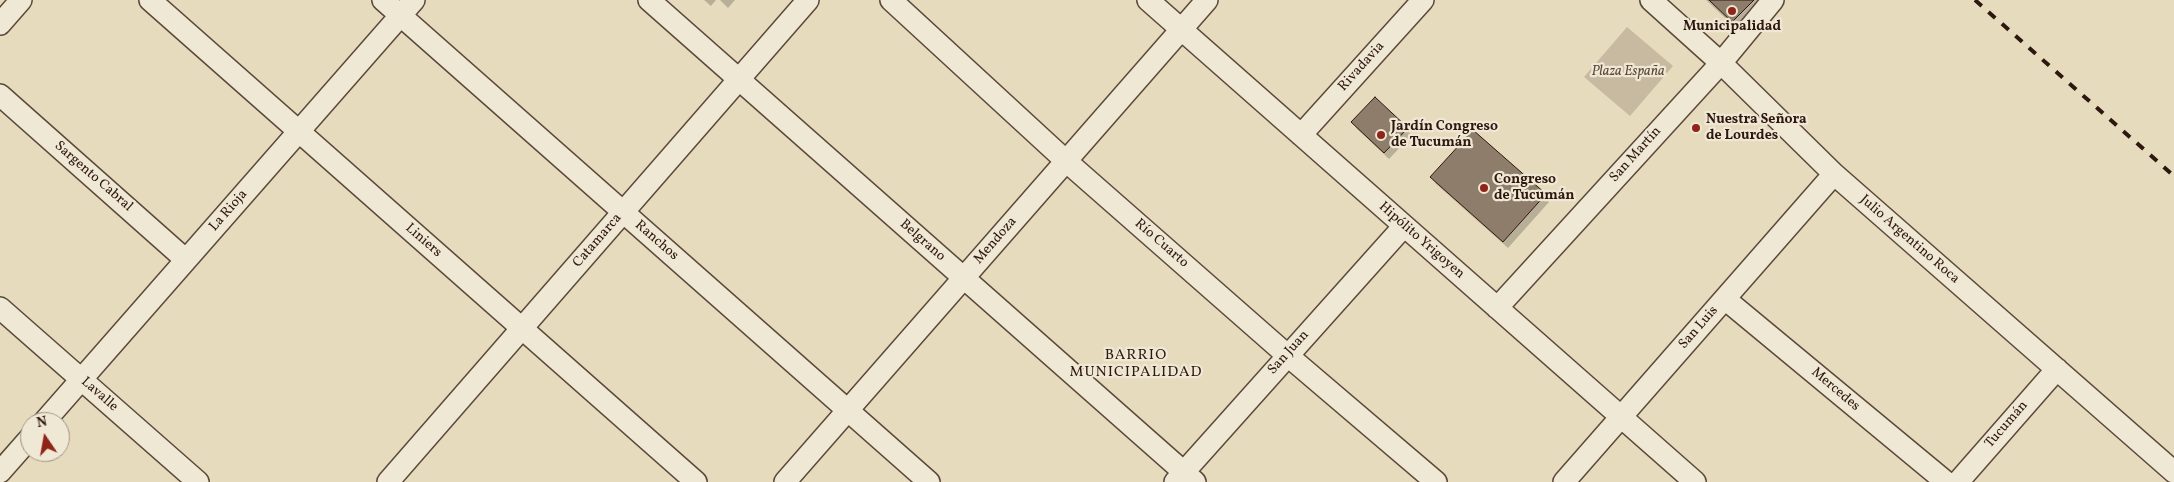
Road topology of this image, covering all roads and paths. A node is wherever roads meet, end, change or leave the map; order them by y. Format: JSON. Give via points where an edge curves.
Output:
{"nodes":[{"id":1,"x":21,"y":0,"type":"edge"},
{"id":2,"x":150,"y":0,"type":"edge"},
{"id":3,"x":383,"y":0,"type":"edge"},
{"id":4,"x":649,"y":0,"type":"edge"},
{"id":5,"x":808,"y":0,"type":"edge"},
{"id":6,"x":891,"y":0,"type":"edge"},
{"id":7,"x":1148,"y":0,"type":"edge"},
{"id":8,"x":1207,"y":0,"type":"edge"},
{"id":9,"x":1422,"y":0,"type":"edge"},
{"id":10,"x":1651,"y":0,"type":"edge"},
{"id":11,"x":1773,"y":0,"type":"edge"},
{"id":12,"x":407,"y":8,"type":"edge"},
{"id":13,"x":0,"y":24,"type":"edge"},
{"id":14,"x":1181,"y":30,"type":"junction"},
{"id":15,"x":1721,"y":63,"type":"junction"},
{"id":16,"x":740,"y":80,"type":"junction"},
{"id":17,"x":0,"y":95,"type":"edge"},
{"id":18,"x":299,"y":131,"type":"junction"},
{"id":19,"x":1301,"y":135,"type":"junction"},
{"id":20,"x":1066,"y":161,"type":"junction"},
{"id":21,"x":1834,"y":174,"type":"junction"},
{"id":22,"x":624,"y":212,"type":"junction"},
{"id":23,"x":1404,"y":226,"type":"junction"},
{"id":24,"x":186,"y":260,"type":"junction"},
{"id":25,"x":964,"y":278,"type":"junction"},
{"id":26,"x":1725,"y":299,"type":"junction"},
{"id":27,"x":0,"y":308,"type":"edge"},
{"id":28,"x":1497,"y":308,"type":"junction"},
{"id":29,"x":522,"y":328,"type":"junction"},
{"id":30,"x":1287,"y":355,"type":"junction"},
{"id":31,"x":2056,"y":369,"type":"junction"},
{"id":32,"x":81,"y":380,"type":"junction"},
{"id":33,"x":848,"y":410,"type":"junction"},
{"id":34,"x":53,"y":412,"type":"edge"},
{"id":35,"x":1621,"y":417,"type":"junction"},
{"id":36,"x":20,"y":449,"type":"edge"},
{"id":37,"x":0,"y":472,"type":"edge"},
{"id":38,"x":2174,"y":472,"type":"edge"},
{"id":39,"x":1184,"y":479,"type":"edge"},
{"id":40,"x":198,"y":482,"type":"edge"},
{"id":41,"x":388,"y":482,"type":"edge"},
{"id":42,"x":696,"y":482,"type":"edge"},
{"id":43,"x":785,"y":482,"type":"edge"},
{"id":44,"x":929,"y":482,"type":"edge"},
{"id":45,"x":1436,"y":482,"type":"edge"},
{"id":46,"x":1564,"y":482,"type":"edge"},
{"id":47,"x":1695,"y":482,"type":"edge"},
{"id":48,"x":1946,"y":482,"type":"edge"},
{"id":49,"x":1958,"y":482,"type":"edge"}],
"edges":[{"from":1,"to":13,"type":"street"},
{"from":2,"to":18,"type":"street","name":"Liniers"},
{"from":3,"to":12,"type":"street","name":"Ranchos"},
{"from":4,"to":16,"type":"street","name":"Belgrano"},
{"from":5,"to":16,"type":"street","name":"Catamarca"},
{"from":6,"to":20,"type":"street","name":"Río Cuarto"},
{"from":7,"to":14,"type":"street","name":"Hipólito Yrigoyen"},
{"from":8,"to":14,"type":"street","name":"Mendoza"},
{"from":9,"to":19,"type":"street","name":"Rivadavia"},
{"from":10,"to":15,"type":"street","name":"Julio Argentino Roca"},
{"from":11,"to":15,"type":"street","name":"San Martín"},
{"from":12,"to":18,"type":"street","name":"La Rioja"},
{"from":12,"to":22,"type":"street","name":"Ranchos"},
{"from":14,"to":19,"type":"street","name":"Hipólito Yrigoyen"},
{"from":14,"to":20,"type":"street","name":"Mendoza"},
{"from":15,"to":21,"type":"street","name":"Julio Argentino Roca"},
{"from":15,"to":28,"type":"street","name":"San Martín"},
{"from":16,"to":22,"type":"street","name":"Catamarca"},
{"from":16,"to":25,"type":"street","name":"Belgrano"},
{"from":17,"to":24,"type":"street","name":"Sargento Cabral"},
{"from":18,"to":24,"type":"street","name":"La Rioja"},
{"from":18,"to":29,"type":"street","name":"Liniers"},
{"from":19,"to":23,"type":"street","name":"Hipólito Yrigoyen"},
{"from":20,"to":25,"type":"street","name":"Mendoza"},
{"from":20,"to":30,"type":"street","name":"Río Cuarto"},
{"from":21,"to":26,"type":"street","name":"San Luis"},
{"from":21,"to":31,"type":"street","name":"Julio Argentino Roca"},
{"from":22,"to":29,"type":"street","name":"Catamarca"},
{"from":22,"to":33,"type":"street","name":"Ranchos"},
{"from":23,"to":28,"type":"street","name":"Hipólito Yrigoyen"},
{"from":23,"to":30,"type":"street","name":"San Juan"},
{"from":24,"to":32,"type":"street","name":"La Rioja"},
{"from":25,"to":33,"type":"street","name":"Mendoza"},
{"from":25,"to":39,"type":"street","name":"Belgrano"},
{"from":26,"to":35,"type":"street","name":"San Luis"},
{"from":26,"to":48,"type":"street","name":"Mercedes"},
{"from":27,"to":32,"type":"street","name":"Lavalle"},
{"from":28,"to":35,"type":"street","name":"Hipólito Yrigoyen"},
{"from":29,"to":41,"type":"street","name":"Catamarca"},
{"from":29,"to":42,"type":"street","name":"Liniers"},
{"from":30,"to":39,"type":"street","name":"San Juan"},
{"from":30,"to":45,"type":"street","name":"Río Cuarto"},
{"from":31,"to":38,"type":"street","name":"Julio Argentino Roca"},
{"from":31,"to":49,"type":"street","name":"Tucumán"},
{"from":32,"to":34,"type":"street","name":"La Rioja"},
{"from":32,"to":40,"type":"street","name":"Lavalle"},
{"from":33,"to":43,"type":"street","name":"Mendoza"},
{"from":33,"to":44,"type":"street","name":"Ranchos"},
{"from":35,"to":46,"type":"street","name":"San Luis"},
{"from":35,"to":47,"type":"street","name":"Hipólito Yrigoyen"},
{"from":36,"to":37,"type":"street"}]}
